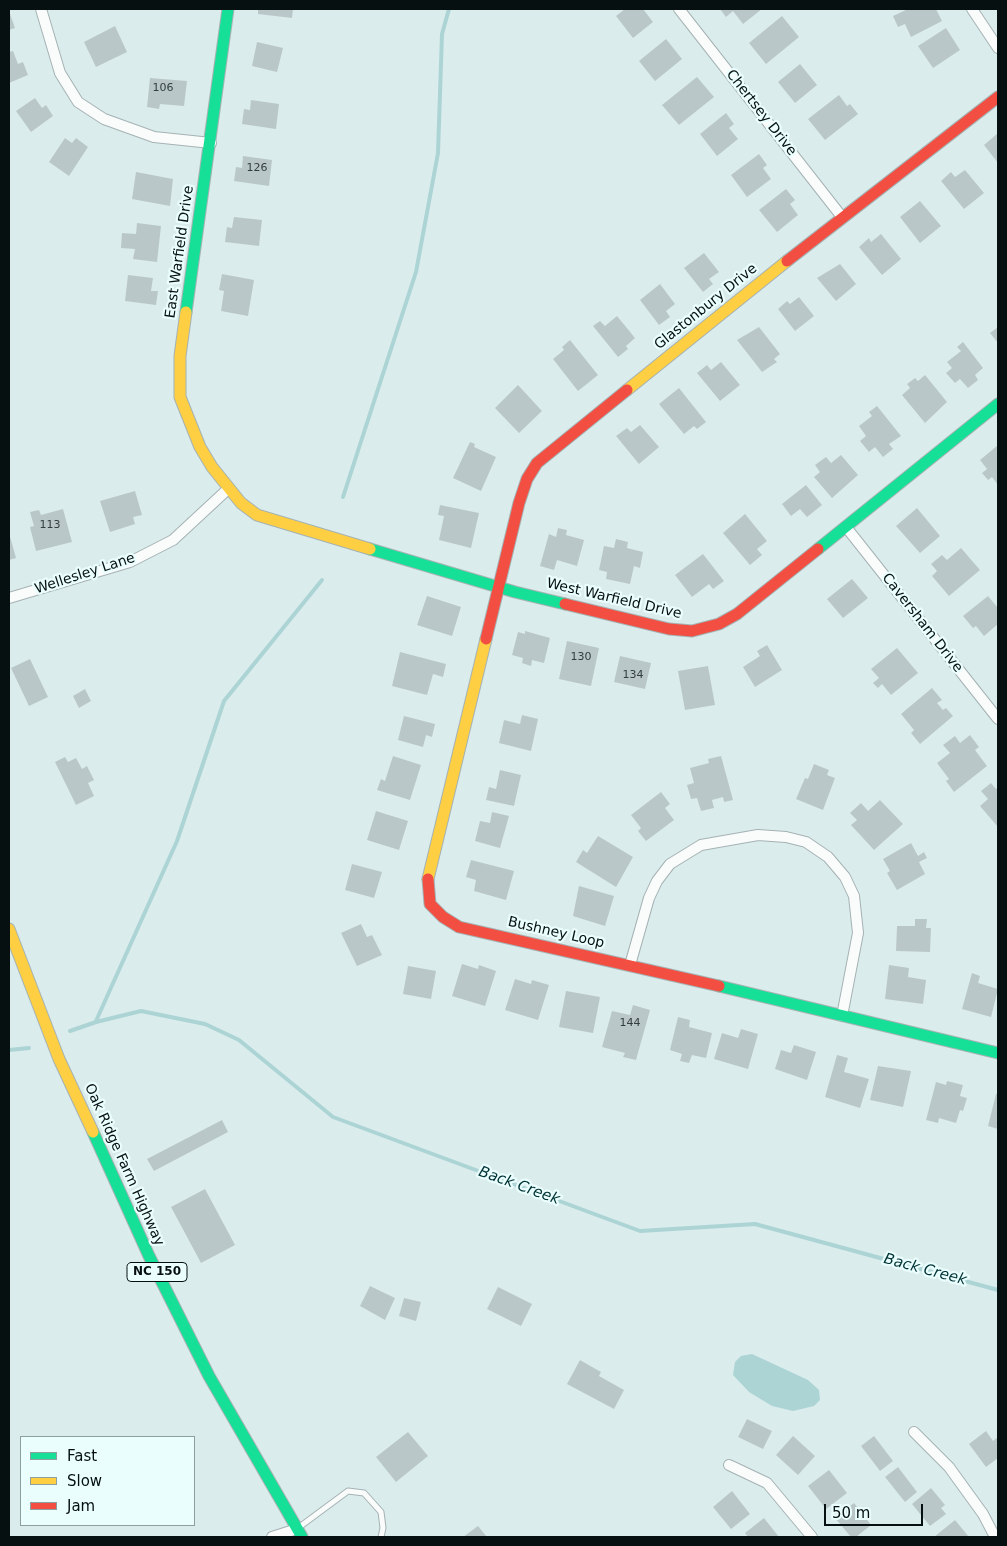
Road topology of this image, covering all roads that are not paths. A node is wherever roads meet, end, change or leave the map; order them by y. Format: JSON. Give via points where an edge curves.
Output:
{"nodes":[{"id":1,"x":41,"y":9,"type":"edge"},
{"id":2,"x":228,"y":9,"type":"edge"},
{"id":3,"x":680,"y":9,"type":"edge"},
{"id":4,"x":972,"y":9,"type":"edge"},
{"id":5,"x":998,"y":48,"type":"edge"},
{"id":6,"x":998,"y":96,"type":"edge"},
{"id":7,"x":211,"y":143,"type":"junction"},
{"id":8,"x":842,"y":217,"type":"junction"},
{"id":9,"x":998,"y":404,"type":"edge"},
{"id":10,"x":228,"y":489,"type":"junction"},
{"id":11,"x":846,"y":527,"type":"junction"},
{"id":12,"x":499,"y":587,"type":"junction"},
{"id":13,"x":9,"y":598,"type":"edge"},
{"id":14,"x":998,"y":719,"type":"edge"},
{"id":15,"x":9,"y":929,"type":"edge"},
{"id":16,"x":630,"y":965,"type":"junction"},
{"id":17,"x":842,"y":1016,"type":"junction"},
{"id":18,"x":998,"y":1053,"type":"edge"},
{"id":19,"x":914,"y":1432,"type":"dead end"},
{"id":20,"x":729,"y":1465,"type":"dead end"},
{"id":21,"x":300,"y":1533,"type":"edge"},
{"id":22,"x":272,"y":1537,"type":"edge"},
{"id":23,"x":381,"y":1537,"type":"edge"},
{"id":24,"x":812,"y":1537,"type":"edge"},
{"id":25,"x":995,"y":1537,"type":"edge"}],
"edges":[{"from":1,"to":7,"type":"street","via":[[60,73],[78,102],[104,119],[154,138]]},
{"from":2,"to":7,"type":"street","name":"East Warfield Drive"},
{"from":3,"to":8,"type":"street","name":"Chertsey Drive"},
{"from":4,"to":5,"type":"street"},
{"from":6,"to":8,"type":"street","name":"Glastonbury Drive"},
{"from":7,"to":10,"type":"street","name":"East Warfield Drive","via":[[180,356],[180,397],[200,447]]},
{"from":8,"to":12,"type":"street","name":"Glastonbury Drive","via":[[537,463],[527,479],[519,503]]},
{"from":9,"to":11,"type":"street","name":"West Warfield Drive"},
{"from":10,"to":12,"type":"street","name":"West Warfield Drive","via":[[257,515]]},
{"from":10,"to":13,"type":"street","name":"Wellesley Lane","via":[[173,540],[130,562]]},
{"from":11,"to":12,"type":"street","name":"West Warfield Drive","via":[[737,614],[719,624],[692,631],[669,629]]},
{"from":11,"to":14,"type":"street","name":"Caversham Drive"},
{"from":12,"to":16,"type":"street","name":"Bushney Loop","via":[[427,882],[430,904],[459,927]]},
{"from":15,"to":21,"type":"street","name":"Oak Ridge Farm Highway","number":"NC 150","via":[[59,1059],[149,1256],[209,1376]]},
{"from":16,"to":17,"type":"street","name":"Bushney Loop"},
{"from":16,"to":17,"type":"street","via":[[649,898],[670,864],[701,845],[758,835],[786,836],[806,842],[828,858],[845,877],[854,896],[858,933]]},
{"from":17,"to":18,"type":"street","name":"Bushney Loop"},
{"from":19,"to":25,"type":"street","via":[[949,1468],[983,1514]]},
{"from":20,"to":24,"type":"street","via":[[767,1483]]},
{"from":21,"to":22,"type":"street"},
{"from":21,"to":23,"type":"lane","via":[[331,1502],[348,1491],[364,1493],[382,1512]]}]}
